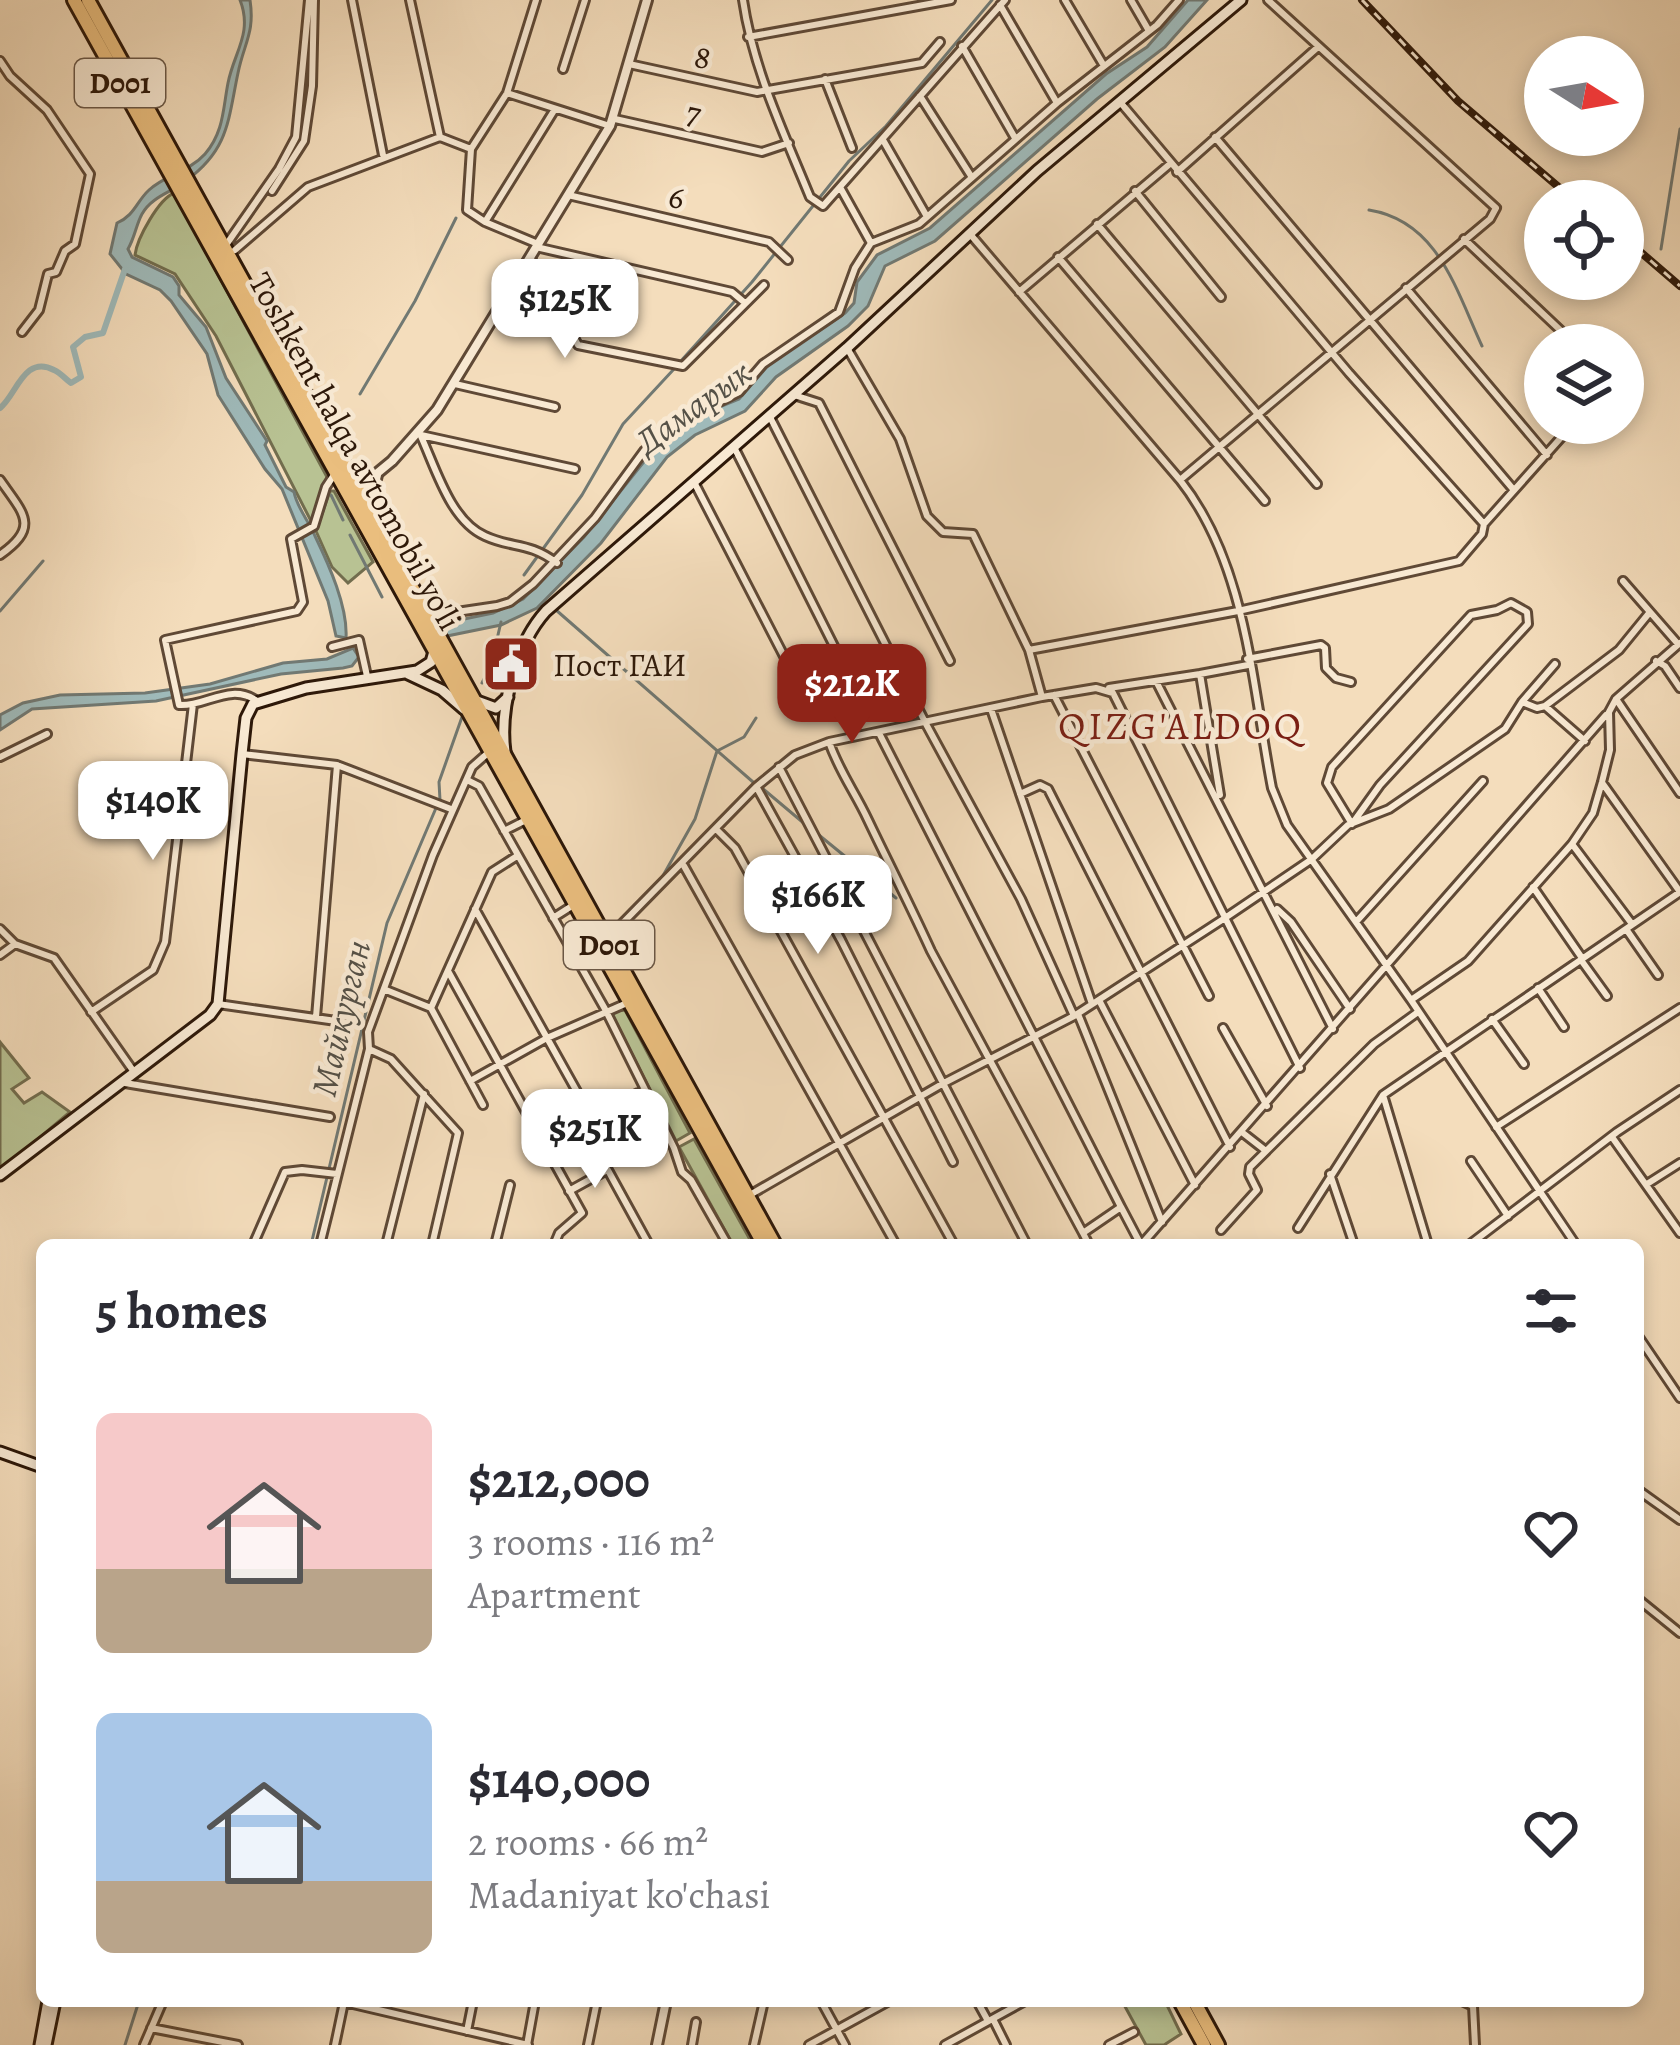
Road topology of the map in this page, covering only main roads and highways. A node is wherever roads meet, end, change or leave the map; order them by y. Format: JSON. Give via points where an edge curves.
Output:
{"nodes":[{"id":1,"x":74,"y":0,"type":"edge"},
{"id":2,"x":88,"y":0,"type":"edge"},
{"id":3,"x":1241,"y":0,"type":"edge"},
{"id":4,"x":172,"y":164,"type":"junction"},
{"id":5,"x":186,"y":190,"type":"junction"},
{"id":6,"x":294,"y":384,"type":"junction"},
{"id":7,"x":353,"y":491,"type":"junction"},
{"id":8,"x":425,"y":618,"type":"junction"},
{"id":9,"x":439,"y":646,"type":"junction"},
{"id":10,"x":403,"y":672,"type":"junction"},
{"id":11,"x":511,"y":692,"type":"junction"},
{"id":12,"x":473,"y":698,"type":"junction"},
{"id":13,"x":474,"y":718,"type":"junction"},
{"id":14,"x":506,"y":758,"type":"junction"},
{"id":15,"x":524,"y":800,"type":"junction"},
{"id":16,"x":601,"y":939,"type":"junction"},
{"id":17,"x":629,"y":992,"type":"junction"},
{"id":18,"x":0,"y":1174,"type":"edge"},
{"id":19,"x":761,"y":1239,"type":"edge"},
{"id":20,"x":772,"y":1239,"type":"edge"},
{"id":21,"x":0,"y":1455,"type":"edge"},
{"id":22,"x":36,"y":1468,"type":"edge"},
{"id":23,"x":51,"y":2007,"type":"edge"},
{"id":24,"x":1184,"y":2007,"type":"edge"},
{"id":25,"x":1196,"y":2007,"type":"edge"},
{"id":26,"x":1210,"y":2043,"type":"edge"},
{"id":27,"x":43,"y":2045,"type":"edge"}],
"edges":[{"from":1,"to":4,"type":"highway","name":"Toshkent halqa avtomobil yo'li","number":"D001"},
{"from":2,"to":4,"type":"highway","name":"Toshkent halqa avtomobil yo'li","number":"D001"},
{"from":3,"to":11,"type":"main road","via":[[968,232],[537,620]]},
{"from":4,"to":5,"type":"highway","name":"Toshkent halqa avtomobil yo'li","number":"D001"},
{"from":5,"to":6,"type":"highway","name":"Toshkent halqa avtomobil yo'li","number":"D001"},
{"from":5,"to":6,"type":"highway","name":"Toshkent halqa avtomobil yo'li","number":"D001","via":[[230,249]]},
{"from":6,"to":7,"type":"highway","name":"Toshkent halqa avtomobil yo'li","number":"D001"},
{"from":7,"to":8,"type":"highway","name":"Toshkent halqa avtomobil yo'li","number":"D001"},
{"from":7,"to":8,"type":"highway","name":"Toshkent halqa avtomobil yo'li","number":"D001"},
{"from":8,"to":9,"type":"highway","name":"Toshkent halqa avtomobil yo'li","number":"D001"},
{"from":9,"to":10,"type":"main road","via":[[428,666]]},
{"from":9,"to":12,"type":"highway","name":"Toshkent halqa avtomobil yo'li","number":"D001"},
{"from":9,"to":13,"type":"highway","name":"Toshkent halqa avtomobil yo'li","number":"D001"},
{"from":10,"to":13,"type":"main road","via":[[442,689]]},
{"from":10,"to":18,"type":"main road","via":[[257,700],[247,715],[218,1004]]},
{"from":11,"to":12,"type":"main road","via":[[496,708]]},
{"from":11,"to":14,"type":"main road"},
{"from":12,"to":14,"type":"highway","name":"Toshkent halqa avtomobil yo'li","number":"D001"},
{"from":13,"to":15,"type":"highway","name":"Toshkent halqa avtomobil yo'li","number":"D001"},
{"from":14,"to":15,"type":"highway","name":"Toshkent halqa avtomobil yo'li","number":"D001"},
{"from":15,"to":16,"type":"highway","name":"Toshkent halqa avtomobil yo'li","number":"D001"},
{"from":15,"to":16,"type":"highway","name":"Toshkent halqa avtomobil yo'li","number":"D001"},
{"from":16,"to":17,"type":"highway","name":"Toshkent halqa avtomobil yo'li","number":"D001"},
{"from":17,"to":19,"type":"highway","name":"Toshkent halqa avtomobil yo'li","number":"D001"},
{"from":17,"to":20,"type":"highway","name":"Toshkent halqa avtomobil yo'li","number":"D001"},
{"from":21,"to":22,"type":"main road"},
{"from":23,"to":27,"type":"main road"},
{"from":24,"to":26,"type":"highway"},
{"from":25,"to":26,"type":"highway"}]}
